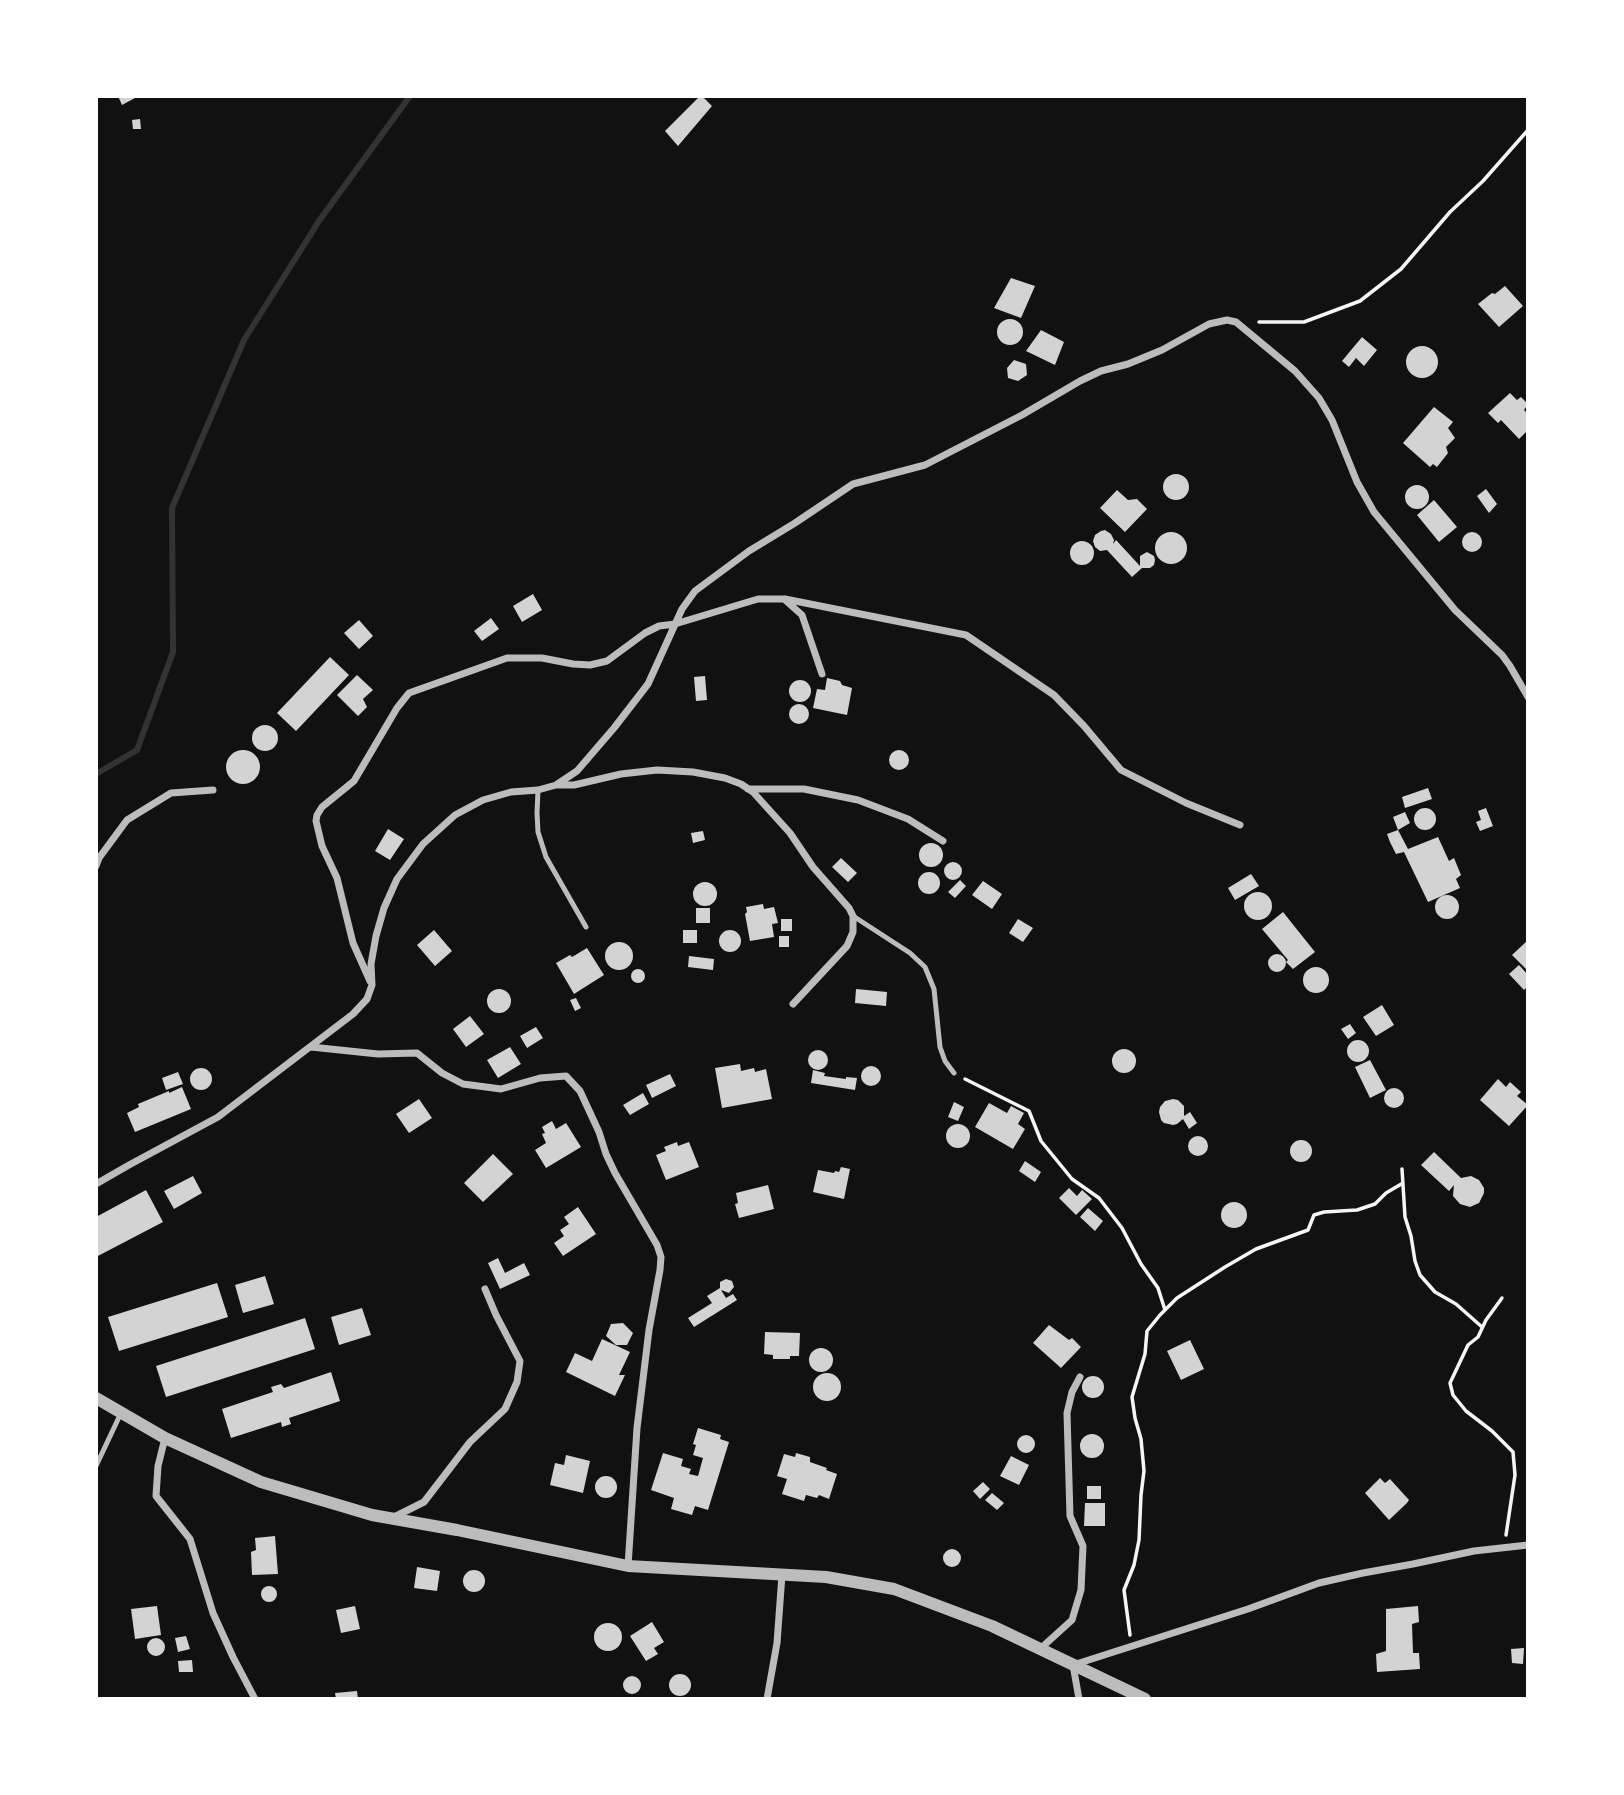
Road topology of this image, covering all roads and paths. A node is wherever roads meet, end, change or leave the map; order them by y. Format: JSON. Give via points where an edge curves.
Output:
{"nodes":[{"id":1,"x":1528,"y":130,"type":"edge"},
{"id":2,"x":1236,"y":322,"type":"junction"},
{"id":3,"x":784,"y":599,"type":"junction"},
{"id":4,"x":676,"y":624,"type":"junction"},
{"id":5,"x":822,"y":674,"type":"dead end"},
{"id":6,"x":1528,"y":697,"type":"edge"},
{"id":7,"x":556,"y":785,"type":"junction"},
{"id":8,"x":747,"y":789,"type":"junction"},
{"id":9,"x":213,"y":790,"type":"dead end"},
{"id":10,"x":538,"y":790,"type":"junction"},
{"id":11,"x":1240,"y":825,"type":"dead end"},
{"id":12,"x":943,"y":841,"type":"dead end"},
{"id":13,"x":96,"y":866,"type":"edge"},
{"id":14,"x":853,"y":916,"type":"junction"},
{"id":15,"x":586,"y":927,"type":"dead end"},
{"id":16,"x":372,"y":985,"type":"junction"},
{"id":17,"x":793,"y":1004,"type":"dead end"},
{"id":18,"x":310,"y":1047,"type":"junction"},
{"id":19,"x":954,"y":1073,"type":"joint"},
{"id":20,"x":1402,"y":1169,"type":"dead end"},
{"id":21,"x":1403,"y":1183,"type":"junction"},
{"id":22,"x":96,"y":1184,"type":"edge"},
{"id":23,"x":485,"y":1289,"type":"dead end"},
{"id":24,"x":1502,"y":1298,"type":"dead end"},
{"id":25,"x":1165,"y":1310,"type":"junction"},
{"id":26,"x":1482,"y":1326,"type":"junction"},
{"id":27,"x":1080,"y":1377,"type":"dead end"},
{"id":28,"x":96,"y":1398,"type":"edge"},
{"id":29,"x":121,"y":1413,"type":"junction"},
{"id":30,"x":164,"y":1438,"type":"junction"},
{"id":31,"x":96,"y":1466,"type":"edge"},
{"id":32,"x":391,"y":1518,"type":"junction"},
{"id":33,"x":1528,"y":1545,"type":"edge"},
{"id":34,"x":1504,"y":1547,"type":"junction"},
{"id":35,"x":628,"y":1566,"type":"junction"},
{"id":36,"x":782,"y":1575,"type":"junction"},
{"id":37,"x":1132,"y":1646,"type":"junction"},
{"id":38,"x":1040,"y":1650,"type":"junction"},
{"id":39,"x":1073,"y":1665,"type":"junction"},
{"id":40,"x":255,"y":1699,"type":"edge"},
{"id":41,"x":767,"y":1699,"type":"edge"},
{"id":42,"x":1079,"y":1699,"type":"edge"},
{"id":43,"x":1145,"y":1699,"type":"edge"}],
"edges":[{"from":1,"to":2,"type":"path","via":[[1401,270],[1360,302],[1304,322]]},
{"from":2,"to":4,"type":"street","via":[[1209,324],[1162,350],[1101,371],[925,465],[853,484],[705,583],[682,608]]},
{"from":2,"to":6,"type":"street","via":[[1296,371],[1319,398],[1374,512],[1455,610],[1502,656]]},
{"from":3,"to":4,"type":"street","via":[[758,599]]},
{"from":3,"to":5,"type":"street","via":[[802,615]]},
{"from":3,"to":11,"type":"street","via":[[967,635],[1054,695],[1121,770]]},
{"from":4,"to":7,"type":"street","via":[[648,684],[577,771]]},
{"from":4,"to":16,"type":"street","via":[[645,633],[607,661],[590,665],[507,658],[409,693],[354,781],[322,807],[316,821],[337,878],[353,943]]},
{"from":7,"to":8,"type":"street","via":[[657,770],[725,778]]},
{"from":7,"to":10,"type":"street"},
{"from":8,"to":12,"type":"street","via":[[804,789],[858,800],[908,819]]},
{"from":8,"to":14,"type":"street","via":[[790,833]]},
{"from":9,"to":13,"type":"street","via":[[171,793],[127,820]]},
{"from":10,"to":15,"type":"lane","via":[[538,832],[546,857]]},
{"from":10,"to":16,"type":"street","via":[[483,800],[455,815],[423,844],[397,879],[384,908],[371,964]]},
{"from":14,"to":17,"type":"street","via":[[847,946]]},
{"from":14,"to":19,"type":"lane","via":[[925,967],[934,989],[940,1047]]},
{"from":16,"to":18,"type":"street","via":[[353,1014]]},
{"from":18,"to":22,"type":"street","via":[[218,1117]]},
{"from":18,"to":35,"type":"street","via":[[417,1053],[463,1084],[501,1089],[566,1076],[580,1091],[615,1173],[661,1257],[637,1428]]},
{"from":19,"to":25,"type":"path","via":[[1029,1111],[1041,1141],[1072,1179],[1099,1198],[1122,1228],[1158,1288]]},
{"from":20,"to":21,"type":"path"},
{"from":21,"to":25,"type":"path","via":[[1375,1204],[1314,1215],[1308,1230],[1256,1249]]},
{"from":21,"to":26,"type":"path","via":[[1405,1217],[1420,1275],[1435,1292]]},
{"from":23,"to":32,"type":"street","via":[[520,1361],[517,1382],[505,1409],[470,1442],[424,1502]]},
{"from":24,"to":26,"type":"path"},
{"from":25,"to":37,"type":"path","via":[[1147,1331],[1132,1397],[1144,1471],[1139,1540],[1124,1590]]},
{"from":26,"to":34,"type":"path","via":[[1450,1383],[1466,1411],[1513,1452],[1515,1475]]},
{"from":27,"to":38,"type":"street","via":[[1067,1413],[1070,1516],[1083,1546],[1081,1590],[1072,1620]]},
{"from":28,"to":29,"type":"street"},
{"from":29,"to":30,"type":"street"},
{"from":29,"to":31,"type":"lane"},
{"from":30,"to":32,"type":"street","via":[[261,1482]]},
{"from":30,"to":40,"type":"street","via":[[156,1496],[190,1539],[213,1613]]},
{"from":32,"to":35,"type":"street"},
{"from":33,"to":34,"type":"street"},
{"from":34,"to":37,"type":"street","via":[[1318,1583]]},
{"from":35,"to":36,"type":"street"},
{"from":36,"to":38,"type":"street","via":[[894,1589],[992,1626]]},
{"from":36,"to":41,"type":"street"},
{"from":37,"to":39,"type":"street"},
{"from":38,"to":39,"type":"street"},
{"from":39,"to":42,"type":"street"},
{"from":39,"to":43,"type":"street"}]}
